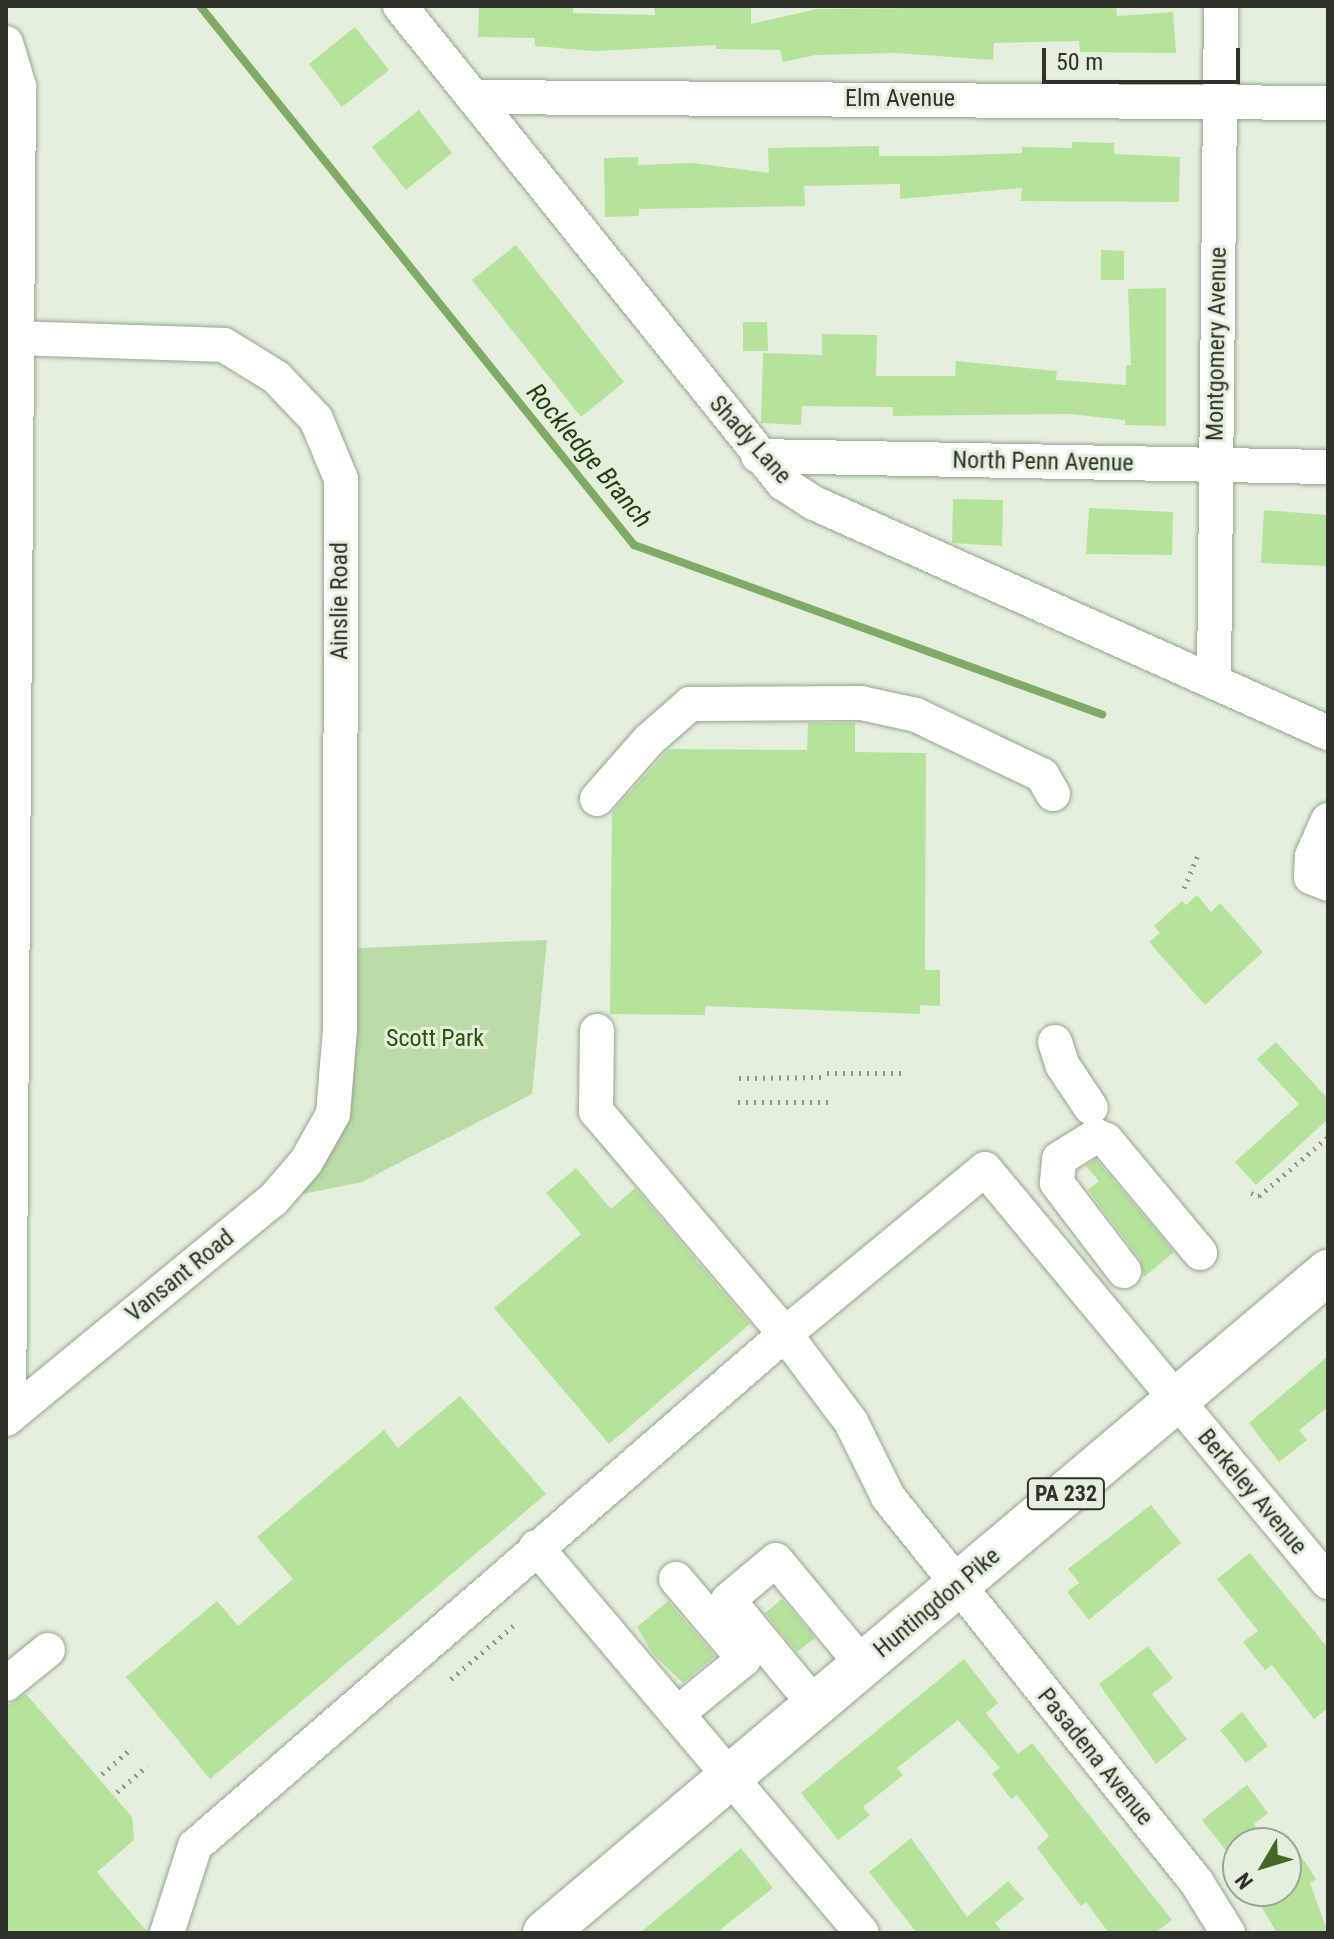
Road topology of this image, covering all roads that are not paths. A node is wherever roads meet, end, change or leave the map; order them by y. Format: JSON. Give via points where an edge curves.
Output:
{"nodes":[{"id":1,"x":400,"y":6,"type":"edge"},
{"id":2,"x":1221,"y":6,"type":"edge"},
{"id":3,"x":6,"y":43,"type":"edge"},
{"id":4,"x":473,"y":97,"type":"junction"},
{"id":5,"x":1221,"y":101,"type":"junction"},
{"id":6,"x":1328,"y":103,"type":"edge"},
{"id":7,"x":16,"y":338,"type":"junction"},
{"id":8,"x":758,"y":456,"type":"junction"},
{"id":9,"x":1215,"y":466,"type":"junction"},
{"id":10,"x":1328,"y":467,"type":"edge"},
{"id":11,"x":1214,"y":682,"type":"junction"},
{"id":12,"x":1328,"y":733,"type":"edge"},
{"id":13,"x":1053,"y":794,"type":"dead end"},
{"id":14,"x":597,"y":799,"type":"dead end"},
{"id":15,"x":1328,"y":820,"type":"edge"},
{"id":16,"x":1328,"y":884,"type":"edge"},
{"id":17,"x":597,"y":1031,"type":"dead end"},
{"id":18,"x":1055,"y":1042,"type":"dead end"},
{"id":19,"x":1091,"y":1108,"type":"dead end"},
{"id":20,"x":333,"y":1114,"type":"joint"},
{"id":21,"x":1200,"y":1253,"type":"dead end"},
{"id":22,"x":1124,"y":1271,"type":"dead end"},
{"id":23,"x":1328,"y":1272,"type":"edge"},
{"id":24,"x":785,"y":1334,"type":"junction"},
{"id":25,"x":1177,"y":1402,"type":"junction"},
{"id":26,"x":7,"y":1418,"type":"edge"},
{"id":27,"x":536,"y":1547,"type":"junction"},
{"id":28,"x":676,"y":1579,"type":"dead end"},
{"id":29,"x":1328,"y":1582,"type":"edge"},
{"id":30,"x":955,"y":1585,"type":"junction"},
{"id":31,"x":48,"y":1650,"type":"dead end"},
{"id":32,"x":863,"y":1665,"type":"junction"},
{"id":33,"x":6,"y":1684,"type":"edge"},
{"id":34,"x":815,"y":1705,"type":"junction"},
{"id":35,"x":677,"y":1714,"type":"junction"},
{"id":36,"x":731,"y":1775,"type":"junction"},
{"id":37,"x":167,"y":1933,"type":"edge"},
{"id":38,"x":545,"y":1933,"type":"edge"},
{"id":39,"x":862,"y":1933,"type":"edge"},
{"id":40,"x":1228,"y":1933,"type":"edge"}],
"edges":[{"from":1,"to":4,"type":"street","name":"Shady Lane"},
{"from":2,"to":5,"type":"street","name":"Montgomery Avenue"},
{"from":3,"to":7,"type":"street","via":[[19,86]]},
{"from":4,"to":5,"type":"street","name":"Elm Avenue"},
{"from":4,"to":8,"type":"street","name":"Shady Lane"},
{"from":5,"to":6,"type":"street","name":"Elm Avenue"},
{"from":5,"to":9,"type":"street","name":"Montgomery Avenue"},
{"from":7,"to":20,"type":"street","name":"Ainslie Road","via":[[224,345],[276,377],[316,419],[341,479],[340,1029]]},
{"from":7,"to":26,"type":"street"},
{"from":8,"to":9,"type":"street","name":"North Penn Avenue"},
{"from":8,"to":11,"type":"street","name":"Shady Lane","via":[[783,483],[814,503]]},
{"from":9,"to":10,"type":"street","name":"North Penn Avenue"},
{"from":9,"to":11,"type":"street","name":"Montgomery Avenue"},
{"from":11,"to":12,"type":"street","name":"Shady Lane"},
{"from":13,"to":14,"type":"street","via":[[1042,775],[916,715],[861,703],[690,704],[649,740]]},
{"from":15,"to":16,"type":"street","via":[[1312,856],[1311,877]]},
{"from":17,"to":24,"type":"street","name":"Pasadena Avenue","via":[[596,1111]]},
{"from":18,"to":19,"type":"street","via":[[1063,1066]]},
{"from":20,"to":26,"type":"street","name":"Vansant Road","via":[[306,1162],[273,1200]]},
{"from":21,"to":22,"type":"street","via":[[1106,1140],[1096,1136],[1059,1159],[1057,1183]]},
{"from":23,"to":25,"type":"main road","name":"Huntingdon Pike","number":"PA 232"},
{"from":24,"to":25,"type":"street","name":"Berkeley Avenue","via":[[985,1169]]},
{"from":24,"to":27,"type":"street"},
{"from":24,"to":30,"type":"street","name":"Pasadena Avenue","via":[[851,1422],[888,1497]]},
{"from":25,"to":29,"type":"street","name":"Berkeley Avenue"},
{"from":25,"to":30,"type":"main road","name":"Huntingdon Pike","number":"PA 232"},
{"from":27,"to":35,"type":"street"},
{"from":27,"to":37,"type":"street","via":[[195,1846]]},
{"from":28,"to":35,"type":"street","via":[[744,1659]]},
{"from":30,"to":32,"type":"main road","name":"Huntingdon Pike","number":"PA 232"},
{"from":30,"to":40,"type":"street","name":"Pasadena Avenue","via":[[1197,1883]]},
{"from":31,"to":33,"type":"street"},
{"from":32,"to":34,"type":"main road","name":"Huntingdon Pike","number":"PA 232"},
{"from":32,"to":34,"type":"street","via":[[776,1560],[728,1600]]},
{"from":34,"to":36,"type":"main road","name":"Huntingdon Pike","number":"PA 232"},
{"from":35,"to":36,"type":"street"},
{"from":36,"to":38,"type":"main road","name":"Huntingdon Pike","number":"PA 232"},
{"from":36,"to":39,"type":"street"}]}
